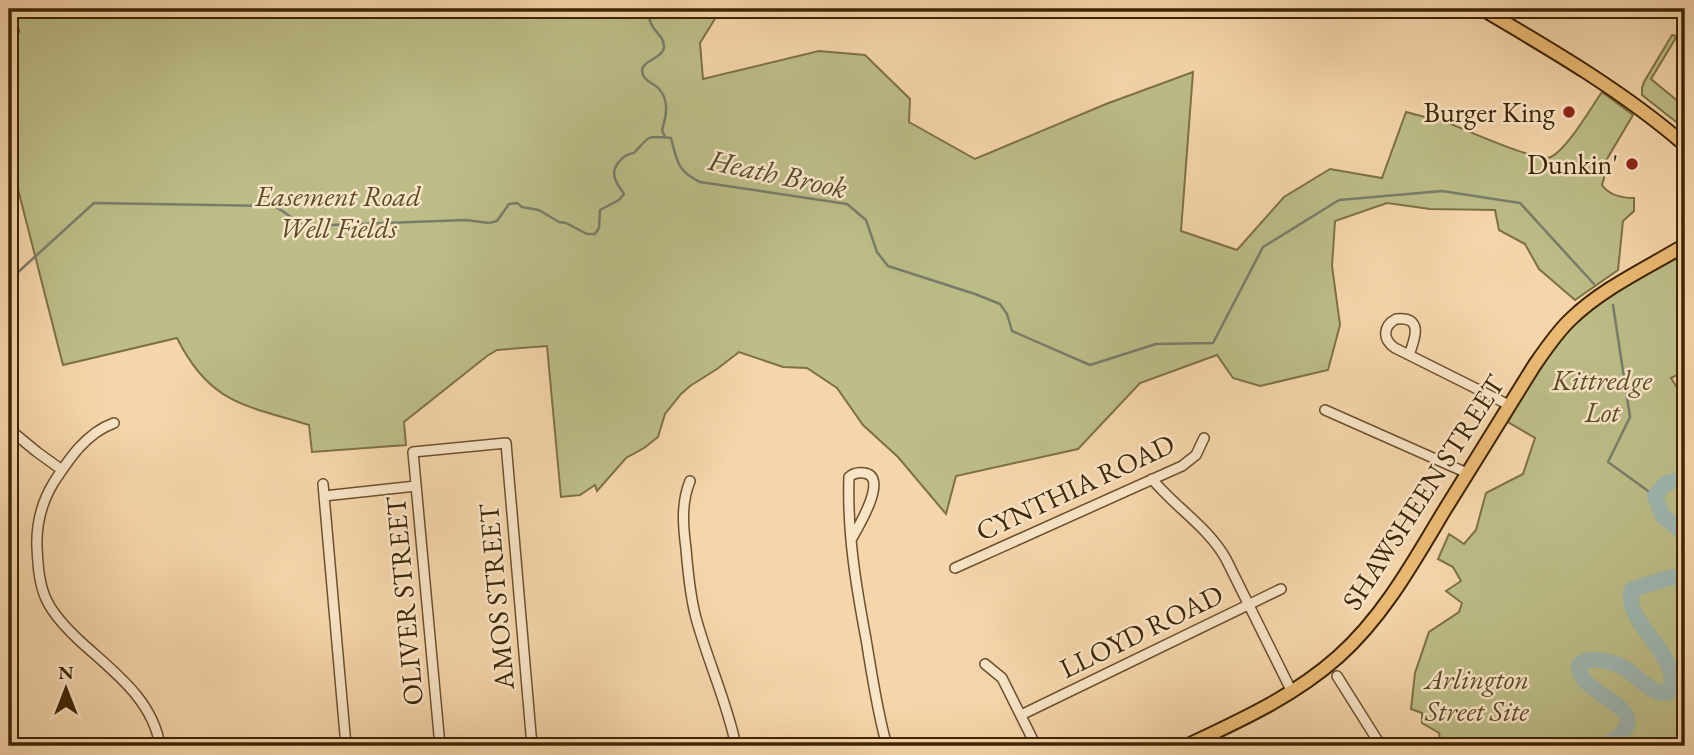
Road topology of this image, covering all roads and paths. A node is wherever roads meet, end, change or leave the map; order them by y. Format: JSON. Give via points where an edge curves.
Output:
{"nodes":[{"id":1,"x":1482,"y":9,"type":"edge"},
{"id":2,"x":1685,"y":145,"type":"edge"},
{"id":3,"x":1685,"y":245,"type":"edge"},
{"id":4,"x":1409,"y":355,"type":"dead end"},
{"id":5,"x":1509,"y":405,"type":"junction"},
{"id":6,"x":1325,"y":410,"type":"dead end"},
{"id":7,"x":114,"y":423,"type":"dead end"},
{"id":8,"x":9,"y":429,"type":"edge"},
{"id":9,"x":1205,"y":438,"type":"dead end"},
{"id":10,"x":506,"y":443,"type":"joint"},
{"id":11,"x":62,"y":470,"type":"junction"},
{"id":12,"x":1467,"y":473,"type":"junction"},
{"id":13,"x":1153,"y":479,"type":"junction"},
{"id":14,"x":690,"y":481,"type":"dead end"},
{"id":15,"x":323,"y":484,"type":"dead end"},
{"id":16,"x":416,"y":486,"type":"junction"},
{"id":17,"x":324,"y":496,"type":"junction"},
{"id":18,"x":851,"y":540,"type":"junction"},
{"id":19,"x":955,"y":568,"type":"dead end"},
{"id":20,"x":1280,"y":589,"type":"dead end"},
{"id":21,"x":1249,"y":605,"type":"junction"},
{"id":22,"x":985,"y":664,"type":"dead end"},
{"id":23,"x":1337,"y":676,"type":"dead end"},
{"id":24,"x":1292,"y":692,"type":"junction"},
{"id":25,"x":1021,"y":715,"type":"junction"},
{"id":26,"x":160,"y":746,"type":"edge"},
{"id":27,"x":346,"y":746,"type":"edge"},
{"id":28,"x":440,"y":746,"type":"edge"},
{"id":29,"x":533,"y":746,"type":"edge"},
{"id":30,"x":737,"y":746,"type":"edge"},
{"id":31,"x":887,"y":746,"type":"edge"},
{"id":32,"x":1036,"y":746,"type":"edge"},
{"id":33,"x":1186,"y":746,"type":"edge"},
{"id":34,"x":1381,"y":746,"type":"edge"}],
"edges":[{"from":1,"to":2,"type":"main road","via":[[1627,99]]},
{"from":3,"to":5,"type":"main road","name":"SHAWSHEEN STREET","via":[[1570,319]]},
{"from":4,"to":5,"type":"street"},
{"from":5,"to":12,"type":"main road","name":"SHAWSHEEN STREET"},
{"from":6,"to":12,"type":"street"},
{"from":7,"to":11,"type":"street","via":[[90,436]]},
{"from":8,"to":11,"type":"street"},
{"from":9,"to":13,"type":"street","name":"CYNTHIA ROAD","via":[[1189,461]]},
{"from":10,"to":16,"type":"street","name":"OLIVER STREET","via":[[413,452]]},
{"from":10,"to":29,"type":"street","name":"AMOS STREET"},
{"from":11,"to":26,"type":"street","via":[[45,499],[37,526],[38,564],[47,602],[63,624],[141,700]]},
{"from":12,"to":24,"type":"main road","name":"SHAWSHEEN STREET","via":[[1389,601],[1348,648]]},
{"from":13,"to":19,"type":"street","name":"CYNTHIA ROAD"},
{"from":13,"to":21,"type":"street","via":[[1216,542]]},
{"from":14,"to":30,"type":"street","via":[[683,515],[689,582]]},
{"from":15,"to":17,"type":"street"},
{"from":16,"to":17,"type":"street"},
{"from":16,"to":28,"type":"street","name":"OLIVER STREET"},
{"from":17,"to":27,"type":"street"},
{"from":18,"to":18,"type":"street","via":[[873,493],[873,478],[867,473],[849,477]]},
{"from":18,"to":31,"type":"street"},
{"from":20,"to":21,"type":"street","name":"LLOYD ROAD"},
{"from":21,"to":24,"type":"street"},
{"from":21,"to":25,"type":"street","name":"LLOYD ROAD"},
{"from":22,"to":25,"type":"street","via":[[1002,678]]},
{"from":23,"to":34,"type":"street"},
{"from":24,"to":33,"type":"main road","name":"SHAWSHEEN STREET"},
{"from":25,"to":32,"type":"street"}]}
